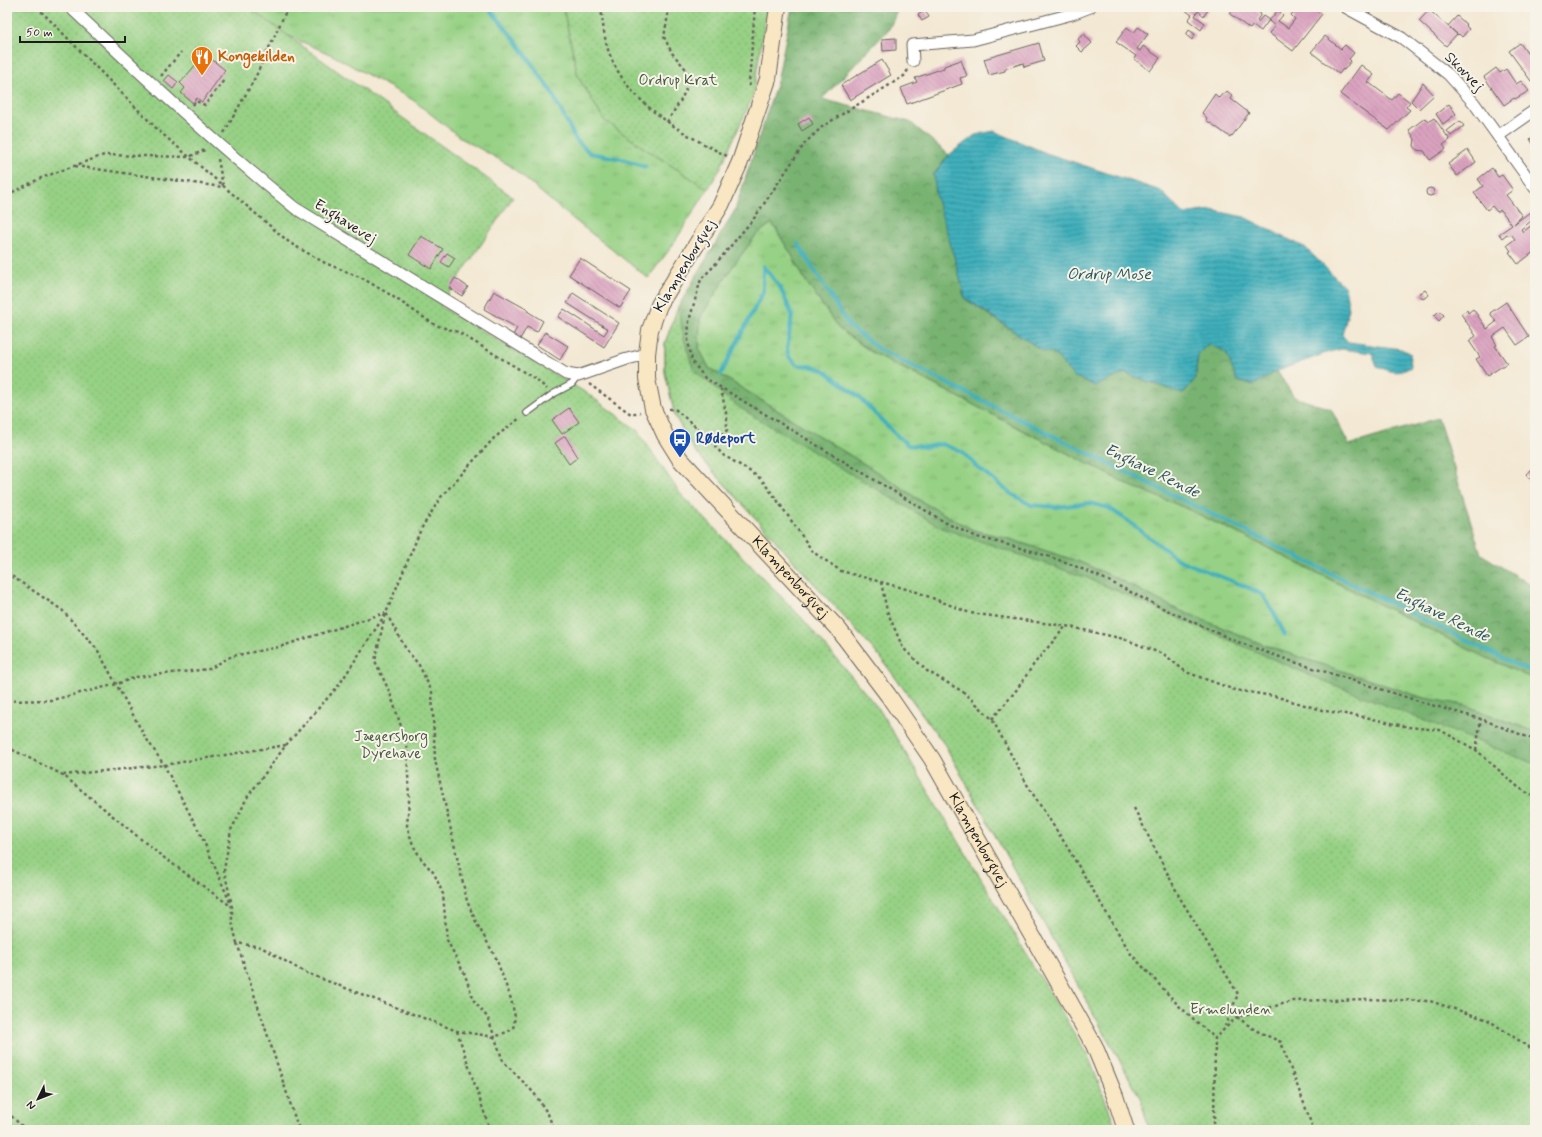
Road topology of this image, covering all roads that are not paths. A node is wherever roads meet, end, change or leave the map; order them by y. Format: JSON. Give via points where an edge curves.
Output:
{"nodes":[{"id":1,"x":70,"y":7,"type":"edge"},
{"id":2,"x":778,"y":7,"type":"edge"},
{"id":3,"x":1090,"y":7,"type":"edge"},
{"id":4,"x":1350,"y":8,"type":"edge"},
{"id":5,"x":913,"y":61,"type":"road end"},
{"id":6,"x":1535,"y":110,"type":"edge"},
{"id":7,"x":1498,"y":136,"type":"junction"},
{"id":8,"x":1535,"y":188,"type":"edge"},
{"id":9,"x":646,"y":354,"type":"junction"},
{"id":10,"x":578,"y":376,"type":"junction"},
{"id":11,"x":527,"y":413,"type":"road end"},
{"id":12,"x":1126,"y":1130,"type":"edge"}],
"edges":[{"from":1,"to":10,"type":"street","name":"Enghavevej","via":[[184,114],[215,148],[295,208],[566,374]]},
{"from":2,"to":9,"type":"street","name":"Klampenborgvej","via":[[768,79],[740,162],[721,205],[659,304],[650,330]]},
{"from":3,"to":5,"type":"street","via":[[973,40],[912,45]]},
{"from":4,"to":7,"type":"street","name":"Skovvej","via":[[1402,38],[1449,75]]},
{"from":6,"to":7,"type":"street"},
{"from":7,"to":8,"type":"street","name":"Skovvej"},
{"from":9,"to":10,"type":"street"},
{"from":9,"to":12,"type":"street","name":"Klampenborgvej","via":[[647,379],[653,409],[680,459],[839,630],[932,759],[1094,1045]]},
{"from":10,"to":11,"type":"lane","via":[[572,384],[552,394]]}]}
